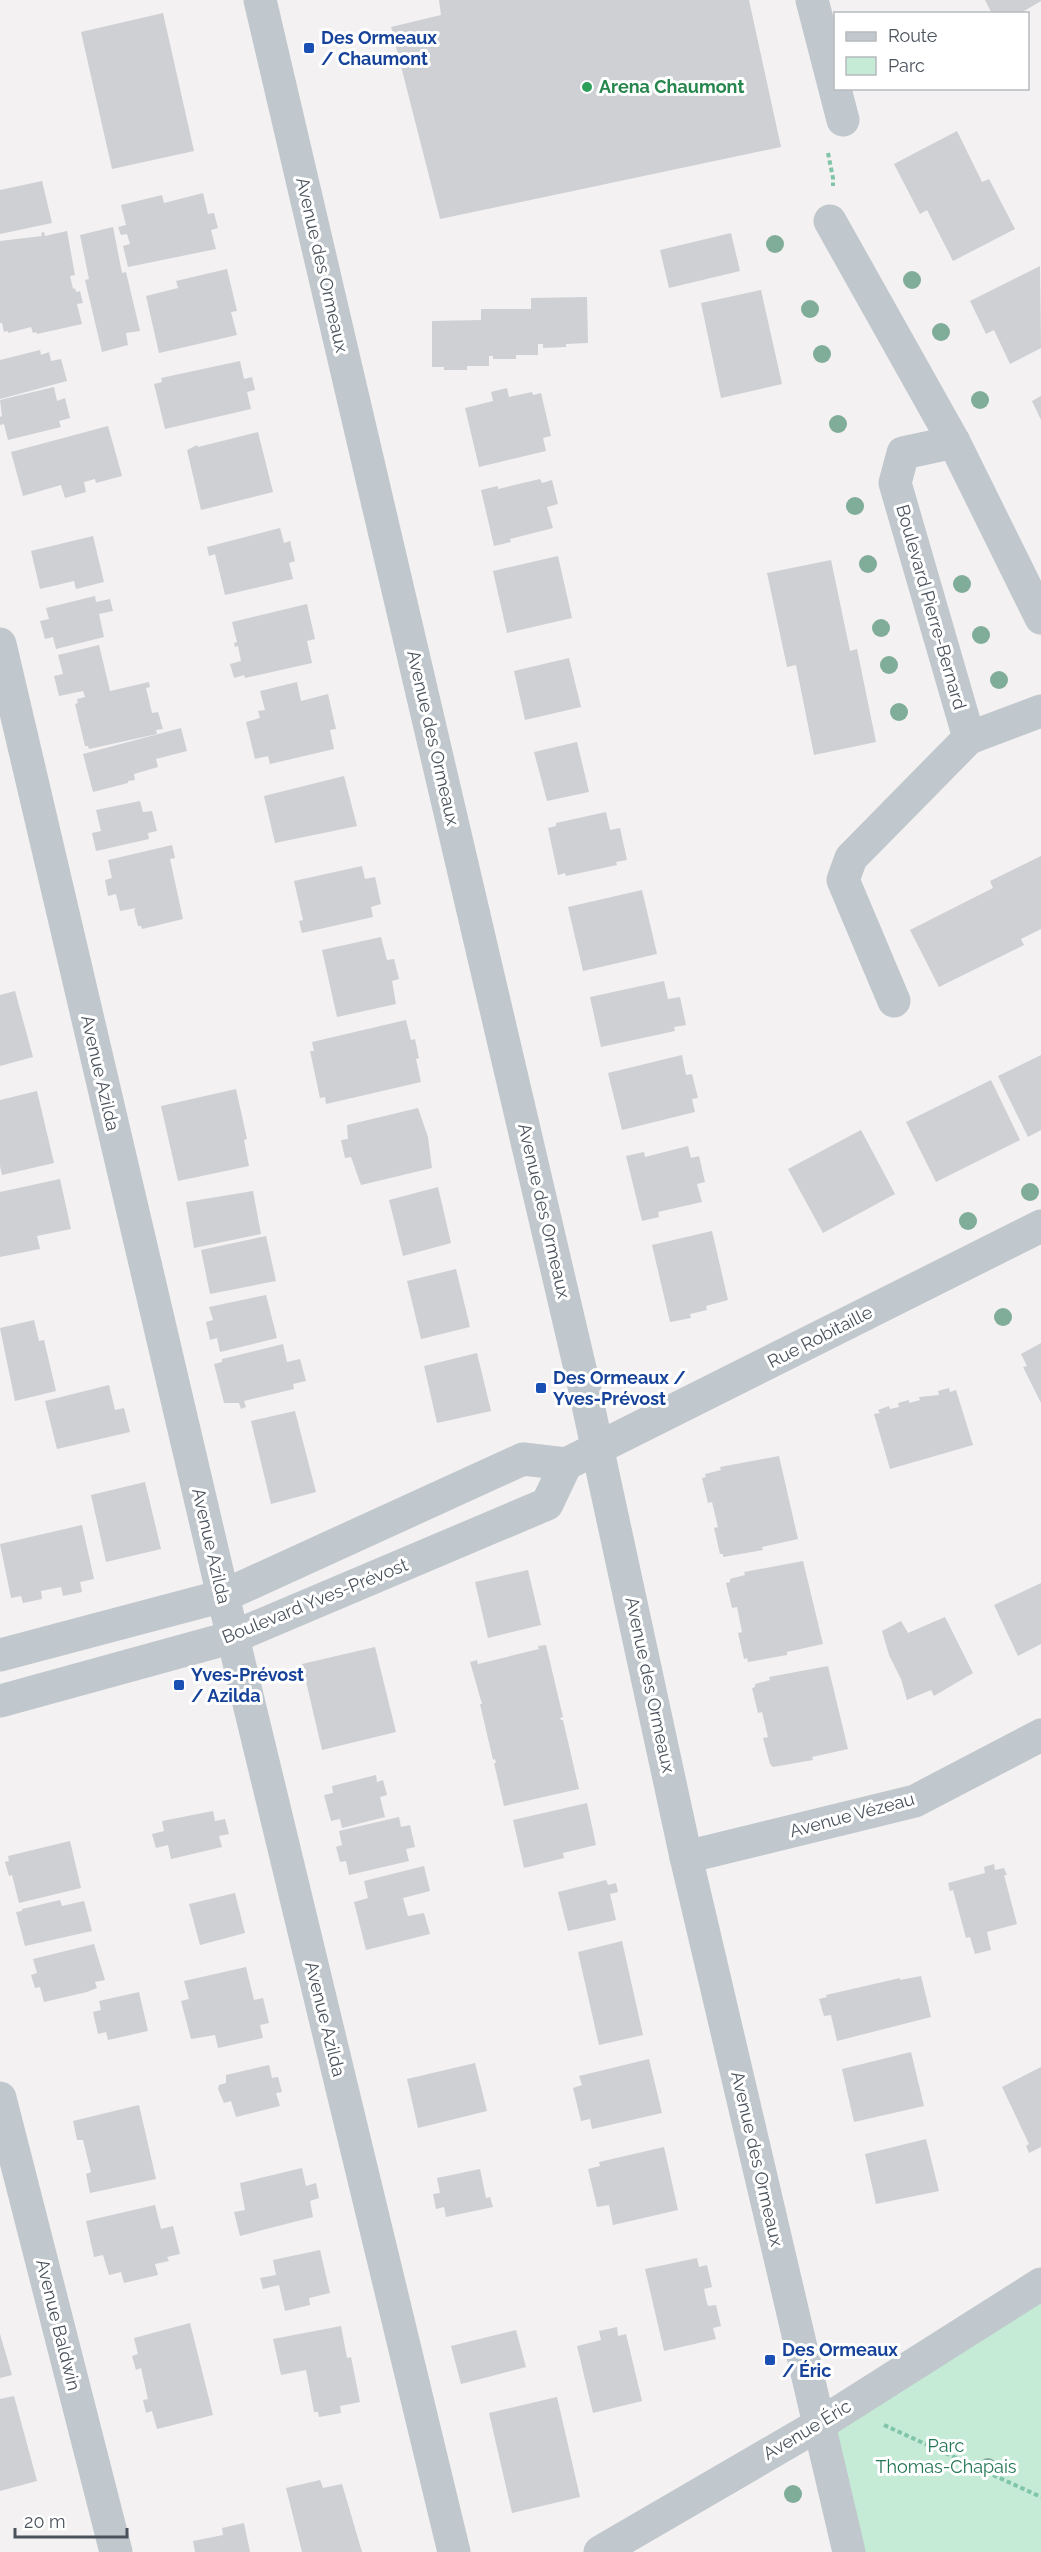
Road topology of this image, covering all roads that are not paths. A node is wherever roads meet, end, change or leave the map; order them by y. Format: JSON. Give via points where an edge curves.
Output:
{"nodes":[{"id":1,"x":260,"y":0,"type":"edge"},
{"id":2,"x":812,"y":0,"type":"edge"},
{"id":3,"x":834,"y":85,"type":"edge"},
{"id":4,"x":835,"y":90,"type":"edge"},
{"id":5,"x":843,"y":120,"type":"dead end"},
{"id":6,"x":830,"y":221,"type":"dead end"},
{"id":7,"x":954,"y":442,"type":"junction"},
{"id":8,"x":1041,"y":618,"type":"edge"},
{"id":9,"x":0,"y":644,"type":"edge"},
{"id":10,"x":1041,"y":711,"type":"edge"},
{"id":11,"x":969,"y":738,"type":"junction"},
{"id":12,"x":894,"y":1001,"type":"dead end"},
{"id":13,"x":1041,"y":1226,"type":"edge"},
{"id":14,"x":599,"y":1448,"type":"junction"},
{"id":15,"x":566,"y":1464,"type":"junction"},
{"id":16,"x":223,"y":1596,"type":"junction"},
{"id":17,"x":233,"y":1638,"type":"junction"},
{"id":18,"x":0,"y":1655,"type":"edge"},
{"id":19,"x":0,"y":1701,"type":"edge"},
{"id":20,"x":1041,"y":1736,"type":"edge"},
{"id":21,"x":686,"y":1857,"type":"junction"},
{"id":22,"x":0,"y":2098,"type":"edge"},
{"id":23,"x":1041,"y":2284,"type":"edge"},
{"id":24,"x":833,"y":2416,"type":"junction"},
{"id":25,"x":116,"y":2552,"type":"edge"},
{"id":26,"x":454,"y":2552,"type":"edge"},
{"id":27,"x":600,"y":2552,"type":"edge"},
{"id":28,"x":849,"y":2552,"type":"edge"}],
"edges":[{"from":1,"to":14,"type":"street","name":"Avenue des Ormeaux"},
{"from":2,"to":3,"type":"street"},
{"from":4,"to":5,"type":"street"},
{"from":6,"to":7,"type":"street"},
{"from":7,"to":8,"type":"street"},
{"from":7,"to":11,"type":"street","name":"Boulevard Pierre-Bernard","via":[[903,453],[895,483]]},
{"from":9,"to":16,"type":"street","name":"Avenue Azilda"},
{"from":10,"to":11,"type":"street"},
{"from":11,"to":12,"type":"street","via":[[851,858],[843,880]]},
{"from":13,"to":14,"type":"street","name":"Rue Robitaille"},
{"from":14,"to":15,"type":"street"},
{"from":14,"to":21,"type":"street","name":"Avenue des Ormeaux"},
{"from":15,"to":16,"type":"street","via":[[523,1459]]},
{"from":15,"to":17,"type":"street","name":"Boulevard Yves-Prévost","via":[[547,1504]]},
{"from":16,"to":17,"type":"street","name":"Avenue Azilda"},
{"from":16,"to":18,"type":"street"},
{"from":17,"to":19,"type":"street","name":"Boulevard Yves-Prévost"},
{"from":17,"to":26,"type":"street","name":"Avenue Azilda"},
{"from":20,"to":21,"type":"street","name":"Avenue Vézeau","via":[[915,1801]]},
{"from":21,"to":24,"type":"street","name":"Avenue des Ormeaux"},
{"from":22,"to":25,"type":"street","name":"Avenue Baldwin"},
{"from":23,"to":24,"type":"street","name":"Avenue Éric"},
{"from":24,"to":27,"type":"street","name":"Avenue Éric"},
{"from":24,"to":28,"type":"street","name":"Avenue des Ormeaux"}]}
